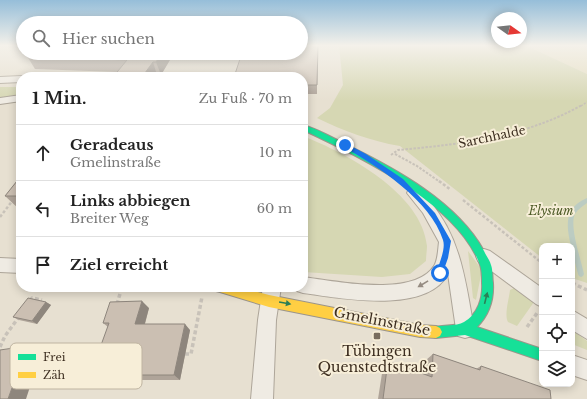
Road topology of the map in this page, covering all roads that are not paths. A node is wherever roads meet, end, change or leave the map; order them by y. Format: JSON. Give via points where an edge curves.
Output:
{"nodes":[{"id":1,"x":0,"y":80,"type":"edge"},
{"id":2,"x":16,"y":80,"type":"edge"},
{"id":3,"x":16,"y":99,"type":"edge"},
{"id":4,"x":0,"y":101,"type":"edge"},
{"id":5,"x":308,"y":129,"type":"edge"},
{"id":6,"x":401,"y":180,"type":"junction"},
{"id":7,"x":447,"y":241,"type":"junction"},
{"id":8,"x":483,"y":256,"type":"junction"},
{"id":9,"x":0,"y":265,"type":"edge"},
{"id":10,"x":16,"y":266,"type":"edge"},
{"id":11,"x":308,"y":285,"type":"edge"},
{"id":12,"x":256,"y":292,"type":"edge"},
{"id":13,"x":270,"y":294,"type":"edge"},
{"id":14,"x":539,"y":301,"type":"edge"},
{"id":15,"x":575,"y":321,"type":"edge"},
{"id":16,"x":465,"y":329,"type":"junction"},
{"id":17,"x":587,"y":330,"type":"edge"},
{"id":18,"x":539,"y":354,"type":"edge"},
{"id":19,"x":575,"y":366,"type":"edge"},
{"id":20,"x":587,"y":370,"type":"edge"},
{"id":21,"x":262,"y":399,"type":"edge"}],
"edges":[{"from":1,"to":2,"type":"street"},
{"from":3,"to":4,"type":"street"},
{"from":5,"to":6,"type":"street","via":[[364,155]]},
{"from":6,"to":7,"type":"street","via":[[432,215]]},
{"from":6,"to":8,"type":"street","via":[[446,210],[470,236]]},
{"from":7,"to":11,"type":"street","name":"Gmelinstraße","one_way":true,"via":[[440,273],[411,290],[388,293]]},
{"from":7,"to":16,"type":"street","via":[[456,267]]},
{"from":8,"to":14,"type":"street"},
{"from":16,"to":8,"type":"street","one_way":true,"via":[[479,317],[487,301],[490,277]]},
{"from":9,"to":10,"type":"street"},
{"from":12,"to":13,"type":"street","name":"Gmelinstraße"},
{"from":13,"to":16,"type":"street","name":"Gmelinstraße","one_way":true,"via":[[420,331],[443,332]]},
{"from":13,"to":21,"type":"street"},
{"from":15,"to":17,"type":"street"},
{"from":16,"to":18,"type":"street","name":"Gmelinstraße"},
{"from":19,"to":20,"type":"street"}]}
